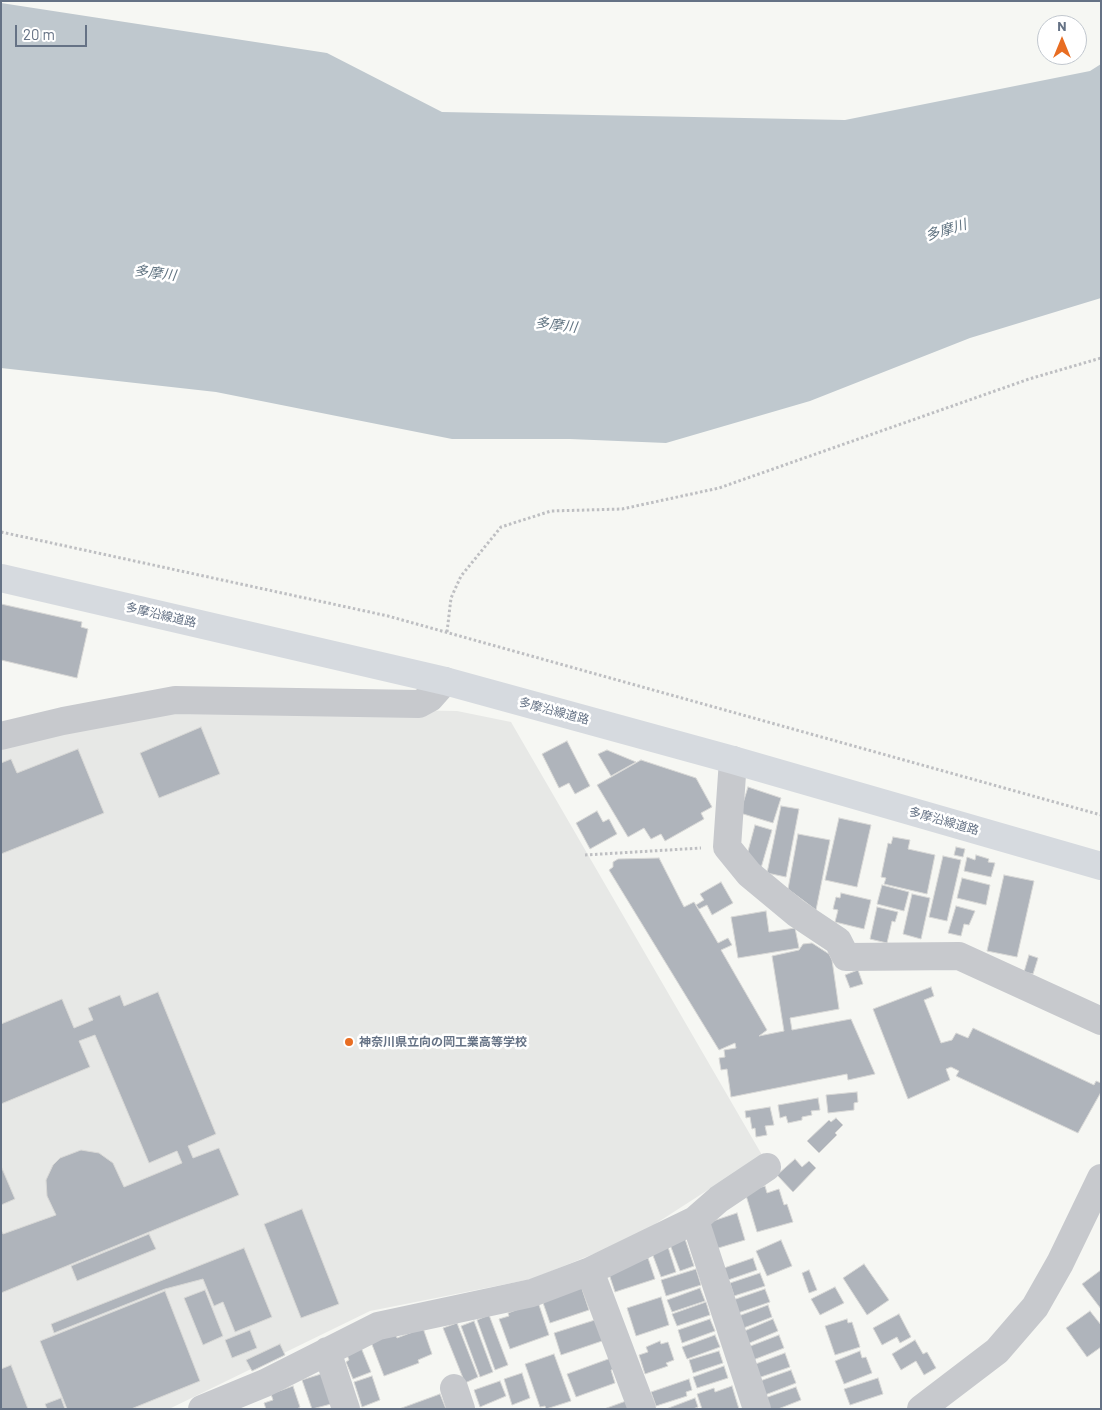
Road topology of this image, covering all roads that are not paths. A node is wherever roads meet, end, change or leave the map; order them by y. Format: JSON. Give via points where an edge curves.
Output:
{"nodes":[{"id":1,"x":1,"y":578,"type":"edge"},
{"id":2,"x":445,"y":681,"type":"junction"},
{"id":3,"x":1,"y":736,"type":"edge"},
{"id":4,"x":733,"y":760,"type":"junction"},
{"id":5,"x":1101,"y":866,"type":"edge"},
{"id":6,"x":1101,"y":1021,"type":"edge"},
{"id":7,"x":767,"y":1167,"type":"dead end"},
{"id":8,"x":1101,"y":1178,"type":"edge"},
{"id":9,"x":695,"y":1220,"type":"junction"},
{"id":10,"x":590,"y":1271,"type":"junction"},
{"id":11,"x":327,"y":1352,"type":"junction"},
{"id":12,"x":202,"y":1409,"type":"edge"},
{"id":13,"x":346,"y":1409,"type":"edge"},
{"id":14,"x":642,"y":1409,"type":"edge"},
{"id":15,"x":757,"y":1409,"type":"edge"},
{"id":16,"x":921,"y":1409,"type":"edge"}],
"edges":[{"from":1,"to":2,"type":"main road","name":"多摩沿線道路"},
{"from":2,"to":3,"type":"street","via":[[430,698],[419,704],[175,700]]},
{"from":2,"to":4,"type":"main road","name":"多摩沿線道路"},
{"from":4,"to":5,"type":"main road","name":"多摩沿線道路"},
{"from":4,"to":6,"type":"street","via":[[727,846],[749,874],[796,913],[838,941],[846,957],[959,956]]},
{"from":7,"to":9,"type":"street","via":[[719,1199]]},
{"from":8,"to":16,"type":"street","via":[[1035,1307],[997,1351]]},
{"from":9,"to":10,"type":"street"},
{"from":9,"to":15,"type":"street"},
{"from":10,"to":11,"type":"street","via":[[532,1293],[378,1326]]},
{"from":10,"to":14,"type":"street"},
{"from":11,"to":12,"type":"street"},
{"from":11,"to":13,"type":"street"}]}
